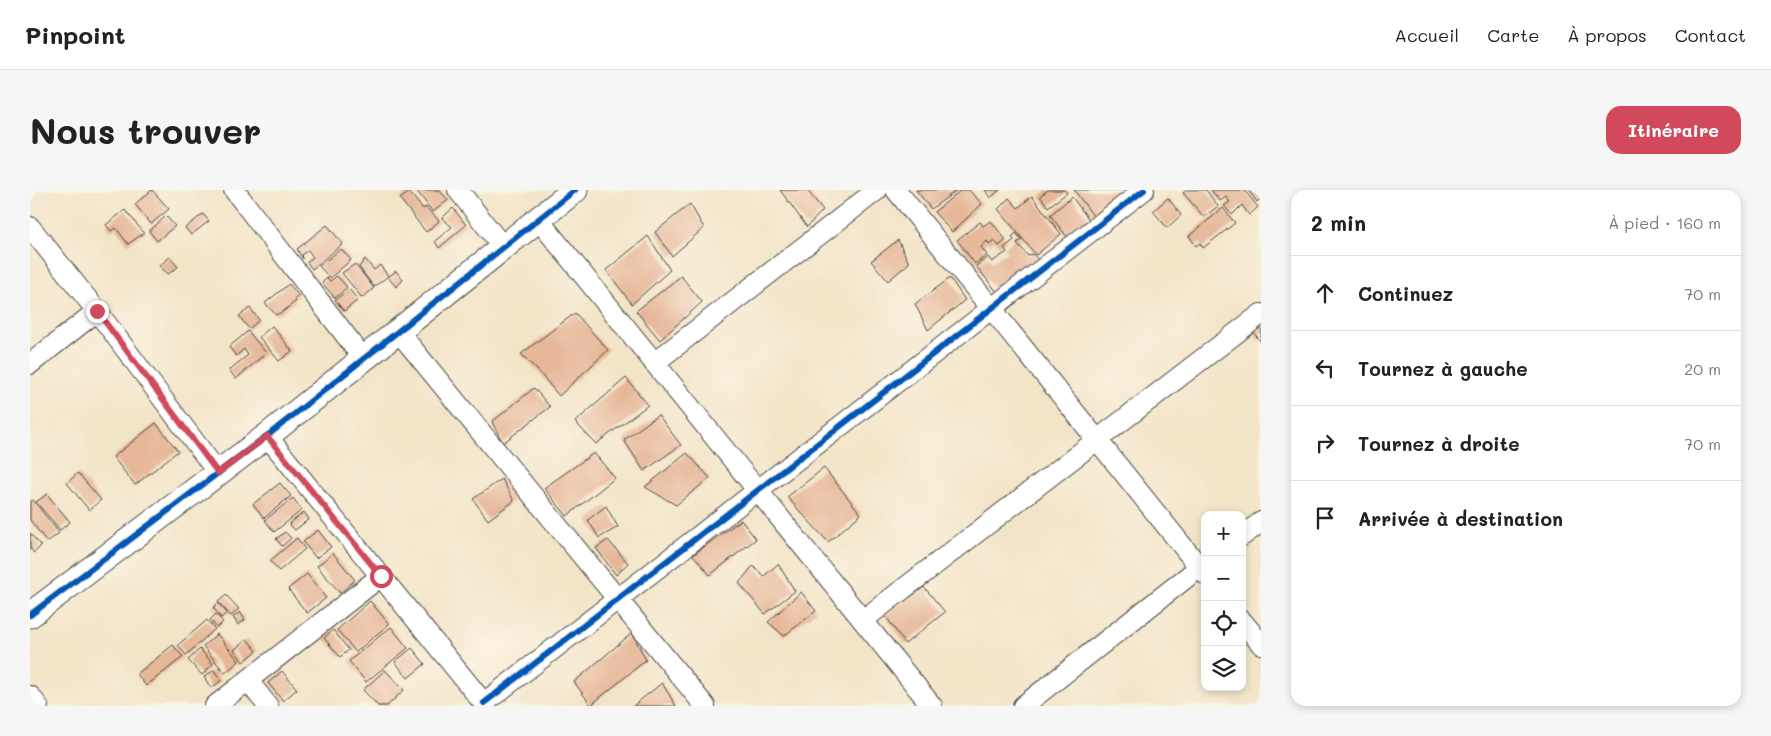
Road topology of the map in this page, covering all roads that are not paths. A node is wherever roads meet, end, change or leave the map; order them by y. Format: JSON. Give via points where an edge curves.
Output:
{"nodes":[{"id":1,"x":234,"y":190,"type":"edge"},
{"id":2,"x":458,"y":190,"type":"edge"},
{"id":3,"x":575,"y":190,"type":"edge"},
{"id":4,"x":877,"y":190,"type":"edge"},
{"id":5,"x":896,"y":190,"type":"edge"},
{"id":6,"x":1144,"y":190,"type":"edge"},
{"id":7,"x":538,"y":218,"type":"junction"},
{"id":8,"x":30,"y":226,"type":"edge"},
{"id":9,"x":502,"y":246,"type":"junction"},
{"id":10,"x":991,"y":308,"type":"junction"},
{"id":11,"x":97,"y":311,"type":"junction"},
{"id":12,"x":1261,"y":314,"type":"edge"},
{"id":13,"x":398,"y":331,"type":"junction"},
{"id":14,"x":363,"y":358,"type":"junction"},
{"id":15,"x":654,"y":363,"type":"junction"},
{"id":16,"x":30,"y":364,"type":"edge"},
{"id":17,"x":267,"y":436,"type":"junction"},
{"id":18,"x":1097,"y":440,"type":"junction"},
{"id":19,"x":218,"y":473,"type":"junction"},
{"id":20,"x":757,"y":491,"type":"junction"},
{"id":21,"x":1261,"y":522,"type":"edge"},
{"id":22,"x":1246,"y":533,"type":"edge"},
{"id":23,"x":1201,"y":566,"type":"edge"},
{"id":24,"x":1201,"y":570,"type":"edge"},
{"id":25,"x":381,"y":576,"type":"junction"},
{"id":26,"x":618,"y":600,"type":"junction"},
{"id":27,"x":30,"y":615,"type":"edge"},
{"id":28,"x":863,"y":620,"type":"junction"},
{"id":29,"x":1246,"y":626,"type":"edge"},
{"id":30,"x":1261,"y":644,"type":"edge"},
{"id":31,"x":248,"y":681,"type":"junction"},
{"id":32,"x":30,"y":696,"type":"edge"},
{"id":33,"x":485,"y":705,"type":"edge"},
{"id":34,"x":38,"y":706,"type":"edge"},
{"id":35,"x":215,"y":706,"type":"edge"},
{"id":36,"x":268,"y":706,"type":"edge"},
{"id":37,"x":705,"y":706,"type":"edge"},
{"id":38,"x":932,"y":706,"type":"edge"},
{"id":39,"x":1023,"y":706,"type":"edge"}],
"edges":[{"from":1,"to":14,"type":"street"},
{"from":2,"to":9,"type":"street"},
{"from":3,"to":7,"type":"street"},
{"from":4,"to":15,"type":"street"},
{"from":5,"to":10,"type":"street"},
{"from":6,"to":10,"type":"street"},
{"from":7,"to":9,"type":"street"},
{"from":7,"to":15,"type":"street"},
{"from":8,"to":11,"type":"street"},
{"from":9,"to":13,"type":"street"},
{"from":10,"to":18,"type":"street"},
{"from":10,"to":20,"type":"street"},
{"from":11,"to":16,"type":"street"},
{"from":11,"to":19,"type":"street"},
{"from":12,"to":18,"type":"street"},
{"from":13,"to":14,"type":"street"},
{"from":13,"to":26,"type":"street"},
{"from":14,"to":17,"type":"street"},
{"from":15,"to":20,"type":"street"},
{"from":17,"to":19,"type":"street"},
{"from":17,"to":25,"type":"street"},
{"from":18,"to":23,"type":"street"},
{"from":18,"to":28,"type":"street"},
{"from":19,"to":27,"type":"street"},
{"from":20,"to":26,"type":"street"},
{"from":20,"to":28,"type":"street"},
{"from":21,"to":22,"type":"street"},
{"from":24,"to":39,"type":"street"},
{"from":25,"to":31,"type":"street"},
{"from":25,"to":33,"type":"street"},
{"from":26,"to":33,"type":"street"},
{"from":26,"to":37,"type":"street"},
{"from":28,"to":38,"type":"street"},
{"from":29,"to":30,"type":"street"},
{"from":31,"to":35,"type":"street"},
{"from":31,"to":36,"type":"street"},
{"from":32,"to":34,"type":"street"}]}
